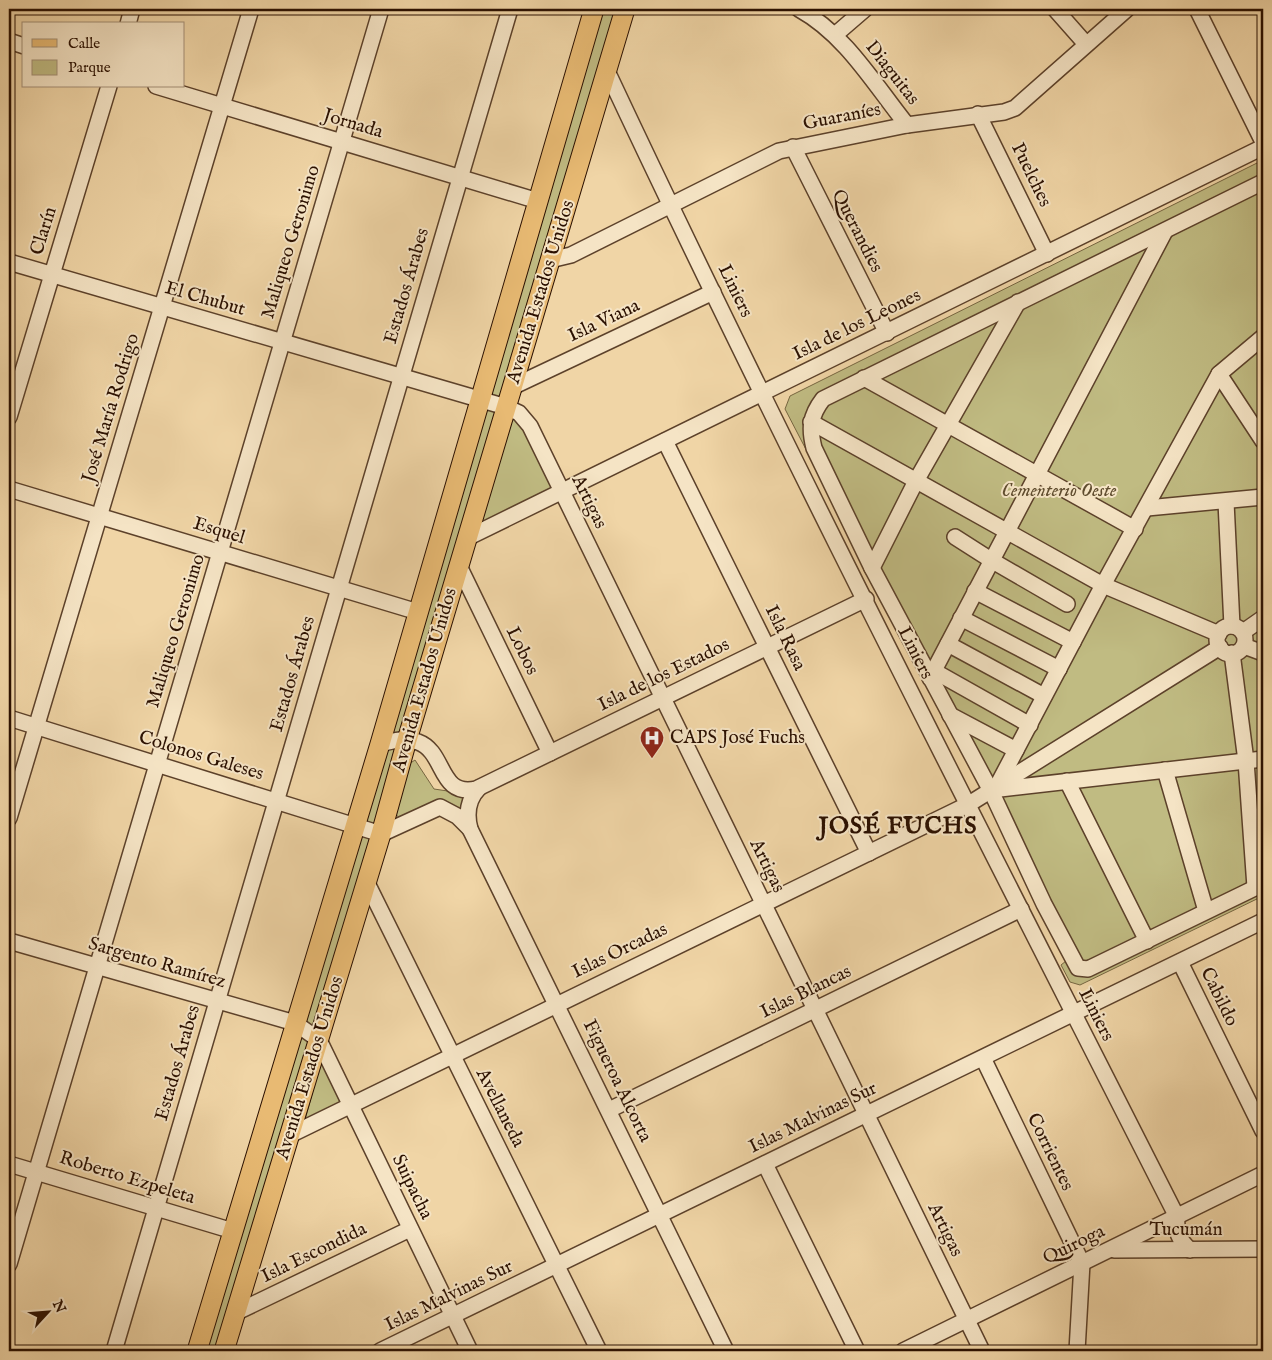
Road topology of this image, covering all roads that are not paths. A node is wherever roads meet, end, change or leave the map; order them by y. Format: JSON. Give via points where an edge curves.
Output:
{"nodes":[{"id":1,"x":132,"y":9,"type":"edge"},
{"id":2,"x":251,"y":9,"type":"edge"},
{"id":3,"x":382,"y":9,"type":"edge"},
{"id":4,"x":510,"y":9,"type":"edge"},
{"id":5,"x":594,"y":9,"type":"edge"},
{"id":6,"x":625,"y":9,"type":"edge"},
{"id":7,"x":799,"y":9,"type":"edge"},
{"id":8,"x":865,"y":9,"type":"edge"},
{"id":9,"x":1055,"y":9,"type":"edge"},
{"id":10,"x":1127,"y":9,"type":"edge"},
{"id":11,"x":1197,"y":9,"type":"edge"},
{"id":12,"x":129,"y":22,"type":"edge"},
{"id":13,"x":836,"y":34,"type":"junction"},
{"id":14,"x":9,"y":41,"type":"edge"},
{"id":15,"x":1086,"y":43,"type":"junction"},
{"id":16,"x":22,"y":45,"type":"edge"},
{"id":17,"x":606,"y":71,"type":"junction"},
{"id":18,"x":108,"y":88,"type":"edge"},
{"id":19,"x":163,"y":88,"type":"edge"},
{"id":20,"x":222,"y":106,"type":"junction"},
{"id":21,"x":978,"y":114,"type":"junction"},
{"id":22,"x":907,"y":125,"type":"junction"},
{"id":23,"x":342,"y":142,"type":"junction"},
{"id":24,"x":1263,"y":142,"type":"edge"},
{"id":25,"x":793,"y":147,"type":"junction"},
{"id":26,"x":1263,"y":147,"type":"edge"},
{"id":27,"x":460,"y":178,"type":"junction"},
{"id":28,"x":1263,"y":183,"type":"edge"},
{"id":29,"x":538,"y":201,"type":"junction"},
{"id":30,"x":670,"y":206,"type":"junction"},
{"id":31,"x":1165,"y":231,"type":"junction"},
{"id":32,"x":1047,"y":254,"type":"junction"},
{"id":33,"x":550,"y":260,"type":"junction"},
{"id":34,"x":9,"y":262,"type":"edge"},
{"id":35,"x":52,"y":275,"type":"junction"},
{"id":36,"x":713,"y":292,"type":"junction"},
{"id":37,"x":1018,"y":302,"type":"junction"},
{"id":38,"x":162,"y":307,"type":"junction"},
{"id":39,"x":887,"y":333,"type":"junction"},
{"id":40,"x":1263,"y":337,"type":"edge"},
{"id":41,"x":282,"y":342,"type":"junction"},
{"id":42,"x":1219,"y":374,"type":"junction"},
{"id":43,"x":401,"y":377,"type":"junction"},
{"id":44,"x":864,"y":378,"type":"junction"},
{"id":45,"x":512,"y":387,"type":"junction"},
{"id":46,"x":763,"y":394,"type":"junction"},
{"id":47,"x":480,"y":400,"type":"junction"},
{"id":48,"x":506,"y":407,"type":"junction"},
{"id":49,"x":9,"y":417,"type":"edge"},
{"id":50,"x":811,"y":422,"type":"junction"},
{"id":51,"x":950,"y":425,"type":"junction"},
{"id":52,"x":1262,"y":435,"type":"edge"},
{"id":53,"x":665,"y":441,"type":"junction"},
{"id":54,"x":1036,"y":474,"type":"junction"},
{"id":55,"x":916,"y":481,"type":"junction"},
{"id":56,"x":9,"y":489,"type":"edge"},
{"id":57,"x":560,"y":491,"type":"junction"},
{"id":58,"x":1263,"y":497,"type":"edge"},
{"id":59,"x":1226,"y":502,"type":"junction"},
{"id":60,"x":1147,"y":508,"type":"junction"},
{"id":61,"x":99,"y":516,"type":"junction"},
{"id":62,"x":1135,"y":529,"type":"junction"},
{"id":63,"x":1006,"y":531,"type":"junction"},
{"id":64,"x":468,"y":537,"type":"junction"},
{"id":65,"x":956,"y":537,"type":"dead end"},
{"id":66,"x":220,"y":552,"type":"junction"},
{"id":67,"x":991,"y":560,"type":"junction"},
{"id":68,"x":459,"y":566,"type":"junction"},
{"id":69,"x":872,"y":568,"type":"junction"},
{"id":70,"x":1103,"y":585,"type":"junction"},
{"id":71,"x":339,"y":588,"type":"junction"},
{"id":72,"x":975,"y":591,"type":"junction"},
{"id":73,"x":866,"y":599,"type":"junction"},
{"id":74,"x":1067,"y":604,"type":"dead end"},
{"id":75,"x":418,"y":612,"type":"junction"},
{"id":76,"x":961,"y":618,"type":"junction"},
{"id":77,"x":1263,"y":618,"type":"edge"},
{"id":78,"x":1232,"y":640,"type":"junction"},
{"id":79,"x":1073,"y":642,"type":"junction"},
{"id":80,"x":948,"y":644,"type":"junction"},
{"id":81,"x":767,"y":647,"type":"junction"},
{"id":82,"x":1263,"y":653,"type":"edge"},
{"id":83,"x":1059,"y":669,"type":"junction"},
{"id":84,"x":932,"y":674,"type":"junction"},
{"id":85,"x":1044,"y":696,"type":"junction"},
{"id":86,"x":663,"y":697,"type":"junction"},
{"id":87,"x":950,"y":715,"type":"junction"},
{"id":88,"x":9,"y":718,"type":"edge"},
{"id":89,"x":1030,"y":725,"type":"junction"},
{"id":90,"x":36,"y":727,"type":"junction"},
{"id":91,"x":407,"y":740,"type":"junction"},
{"id":92,"x":380,"y":744,"type":"junction"},
{"id":93,"x":1016,"y":750,"type":"junction"},
{"id":94,"x":550,"y":753,"type":"junction"},
{"id":95,"x":1263,"y":759,"type":"edge"},
{"id":96,"x":1246,"y":761,"type":"junction"},
{"id":97,"x":157,"y":764,"type":"junction"},
{"id":98,"x":1166,"y":770,"type":"junction"},
{"id":99,"x":1067,"y":781,"type":"junction"},
{"id":100,"x":480,"y":788,"type":"junction"},
{"id":101,"x":993,"y":790,"type":"junction"},
{"id":102,"x":276,"y":800,"type":"junction"},
{"id":103,"x":969,"y":804,"type":"junction"},
{"id":104,"x":9,"y":818,"type":"edge"},
{"id":105,"x":356,"y":825,"type":"junction"},
{"id":106,"x":470,"y":829,"type":"junction"},
{"id":107,"x":381,"y":834,"type":"junction"},
{"id":108,"x":870,"y":852,"type":"junction"},
{"id":109,"x":367,"y":883,"type":"junction"},
{"id":110,"x":1259,"y":886,"type":"edge"},
{"id":111,"x":764,"y":904,"type":"junction"},
{"id":112,"x":1021,"y":909,"type":"junction"},
{"id":113,"x":1206,"y":911,"type":"junction"},
{"id":114,"x":1263,"y":921,"type":"edge"},
{"id":115,"x":9,"y":941,"type":"edge"},
{"id":116,"x":1147,"y":941,"type":"junction"},
{"id":117,"x":1180,"y":962,"type":"junction"},
{"id":118,"x":97,"y":966,"type":"junction"},
{"id":119,"x":217,"y":1002,"type":"junction"},
{"id":120,"x":558,"y":1004,"type":"junction"},
{"id":121,"x":816,"y":1010,"type":"junction"},
{"id":122,"x":1073,"y":1014,"type":"junction"},
{"id":123,"x":295,"y":1023,"type":"junction"},
{"id":124,"x":319,"y":1040,"type":"junction"},
{"id":125,"x":452,"y":1056,"type":"junction"},
{"id":126,"x":983,"y":1058,"type":"junction"},
{"id":127,"x":350,"y":1105,"type":"junction"},
{"id":128,"x":609,"y":1110,"type":"junction"},
{"id":129,"x":867,"y":1114,"type":"junction"},
{"id":130,"x":1263,"y":1130,"type":"edge"},
{"id":131,"x":290,"y":1135,"type":"junction"},
{"id":132,"x":9,"y":1164,"type":"edge"},
{"id":133,"x":765,"y":1164,"type":"junction"},
{"id":134,"x":36,"y":1172,"type":"junction"},
{"id":135,"x":1263,"y":1174,"type":"edge"},
{"id":136,"x":156,"y":1208,"type":"junction"},
{"id":137,"x":660,"y":1215,"type":"junction"},
{"id":138,"x":1177,"y":1217,"type":"junction"},
{"id":139,"x":410,"y":1229,"type":"junction"},
{"id":140,"x":233,"y":1231,"type":"junction"},
{"id":141,"x":1263,"y":1249,"type":"edge"},
{"id":142,"x":1110,"y":1250,"type":"junction"},
{"id":143,"x":1190,"y":1250,"type":"junction"},
{"id":144,"x":1082,"y":1263,"type":"junction"},
{"id":145,"x":9,"y":1264,"type":"edge"},
{"id":146,"x":556,"y":1266,"type":"junction"},
{"id":147,"x":236,"y":1313,"type":"junction"},
{"id":148,"x":453,"y":1316,"type":"junction"},
{"id":149,"x":967,"y":1320,"type":"junction"},
{"id":150,"x":114,"y":1351,"type":"edge"},
{"id":151,"x":198,"y":1351,"type":"edge"},
{"id":152,"x":224,"y":1351,"type":"edge"},
{"id":153,"x":380,"y":1351,"type":"edge"},
{"id":154,"x":470,"y":1351,"type":"edge"},
{"id":155,"x":599,"y":1351,"type":"edge"},
{"id":156,"x":726,"y":1351,"type":"edge"},
{"id":157,"x":857,"y":1351,"type":"edge"},
{"id":158,"x":903,"y":1351,"type":"edge"},
{"id":159,"x":982,"y":1351,"type":"edge"},
{"id":160,"x":1078,"y":1351,"type":"edge"}],
"edges":[{"from":1,"to":12,"type":"street"},
{"from":2,"to":20,"type":"street","name":"José María Rodrigo"},
{"from":3,"to":23,"type":"street","name":"Maliqueo Geronimo"},
{"from":4,"to":27,"type":"street","name":"Estados Árabes"},
{"from":5,"to":29,"type":"main road","name":"Avenida Estados Unidos"},
{"from":6,"to":17,"type":"main road","name":"Avenida Estados Unidos"},
{"from":7,"to":13,"type":"street","name":"Diaguitas"},
{"from":8,"to":13,"type":"street"},
{"from":9,"to":15,"type":"street"},
{"from":10,"to":15,"type":"street","name":"Guaraníes"},
{"from":11,"to":24,"type":"street"},
{"from":13,"to":22,"type":"street","name":"Diaguitas"},
{"from":14,"to":16,"type":"street"},
{"from":15,"to":21,"type":"street","name":"Guaraníes","via":[[1015,108]]},
{"from":17,"to":30,"type":"street","name":"Liniers"},
{"from":17,"to":33,"type":"main road","name":"Avenida Estados Unidos"},
{"from":18,"to":35,"type":"street","name":"Clarín"},
{"from":19,"to":20,"type":"street","name":"Jornada"},
{"from":20,"to":23,"type":"street","name":"Jornada"},
{"from":20,"to":38,"type":"street","name":"José María Rodrigo"},
{"from":21,"to":22,"type":"street","name":"Guaraníes"},
{"from":21,"to":32,"type":"street","name":"Puelches"},
{"from":22,"to":25,"type":"street","name":"Guaraníes"},
{"from":23,"to":27,"type":"street","name":"Jornada"},
{"from":23,"to":41,"type":"street","name":"Maliqueo Geronimo"},
{"from":25,"to":30,"type":"street","name":"Guaraníes"},
{"from":25,"to":39,"type":"street","name":"Querandies"},
{"from":26,"to":32,"type":"street","name":"Isla de los Leones"},
{"from":27,"to":29,"type":"street","name":"Jornada"},
{"from":27,"to":43,"type":"street","name":"Estados Árabes"},
{"from":28,"to":31,"type":"street"},
{"from":29,"to":47,"type":"main road","name":"Avenida Estados Unidos"},
{"from":30,"to":33,"type":"street","name":"Guaraníes","via":[[571,255]]},
{"from":30,"to":36,"type":"street","name":"Liniers"},
{"from":31,"to":37,"type":"street"},
{"from":31,"to":54,"type":"street"},
{"from":32,"to":39,"type":"street","name":"Isla de los Leones"},
{"from":33,"to":45,"type":"main road","name":"Avenida Estados Unidos"},
{"from":34,"to":35,"type":"street","name":"El Chubut"},
{"from":35,"to":38,"type":"street","name":"El Chubut"},
{"from":35,"to":49,"type":"street","name":"Clarín"},
{"from":36,"to":45,"type":"street","name":"Isla Viana"},
{"from":36,"to":46,"type":"street","name":"Liniers"},
{"from":37,"to":44,"type":"street"},
{"from":37,"to":51,"type":"street"},
{"from":38,"to":41,"type":"street","name":"El Chubut"},
{"from":38,"to":61,"type":"street","name":"José María Rodrigo"},
{"from":39,"to":46,"type":"street","name":"Isla de los Leones"},
{"from":40,"to":42,"type":"street"},
{"from":41,"to":43,"type":"street","name":"El Chubut"},
{"from":41,"to":66,"type":"street","name":"Maliqueo Geronimo"},
{"from":42,"to":52,"type":"street"},
{"from":42,"to":60,"type":"street"},
{"from":43,"to":47,"type":"street","name":"El Chubut"},
{"from":43,"to":71,"type":"street","name":"Estados Árabes"},
{"from":44,"to":50,"type":"street","via":[[823,399]]},
{"from":44,"to":51,"type":"street"},
{"from":45,"to":48,"type":"main road","name":"Avenida Estados Unidos"},
{"from":46,"to":53,"type":"street","name":"Isla de los Leones"},
{"from":46,"to":73,"type":"street","name":"Liniers"},
{"from":47,"to":48,"type":"street","name":"El Chubut"},
{"from":47,"to":75,"type":"main road","name":"Avenida Estados Unidos"},
{"from":48,"to":57,"type":"street","name":"Artigas","via":[[519,413],[530,426]]},
{"from":48,"to":64,"type":"main road","name":"Avenida Estados Unidos"},
{"from":50,"to":55,"type":"street"},
{"from":50,"to":69,"type":"street","via":[[809,430],[814,448]]},
{"from":51,"to":54,"type":"street"},
{"from":51,"to":55,"type":"street"},
{"from":53,"to":57,"type":"street","name":"Isla de los Leones"},
{"from":53,"to":81,"type":"street","name":"Isla Rasa"},
{"from":54,"to":62,"type":"street"},
{"from":54,"to":63,"type":"street"},
{"from":55,"to":63,"type":"street"},
{"from":55,"to":69,"type":"street"},
{"from":56,"to":61,"type":"street","name":"Esquel"},
{"from":57,"to":64,"type":"street","name":"Isla de los Leones"},
{"from":57,"to":86,"type":"street","name":"Artigas"},
{"from":58,"to":59,"type":"street"},
{"from":59,"to":60,"type":"street"},
{"from":59,"to":78,"type":"street"},
{"from":60,"to":62,"type":"street"},
{"from":61,"to":66,"type":"street","name":"Esquel"},
{"from":61,"to":90,"type":"street","name":"José María Rodrigo"},
{"from":62,"to":70,"type":"street"},
{"from":63,"to":67,"type":"street"},
{"from":63,"to":70,"type":"street"},
{"from":64,"to":68,"type":"main road","name":"Avenida Estados Unidos"},
{"from":65,"to":67,"type":"street"},
{"from":66,"to":71,"type":"street","name":"Esquel"},
{"from":66,"to":97,"type":"street","name":"Maliqueo Geronimo"},
{"from":67,"to":72,"type":"street"},
{"from":67,"to":74,"type":"street"},
{"from":68,"to":91,"type":"main road","name":"Avenida Estados Unidos"},
{"from":68,"to":94,"type":"street","name":"Lobos"},
{"from":69,"to":84,"type":"street"},
{"from":70,"to":78,"type":"street"},
{"from":70,"to":79,"type":"street"},
{"from":71,"to":75,"type":"street","name":"Esquel"},
{"from":71,"to":102,"type":"street","name":"Estados Árabes"},
{"from":72,"to":76,"type":"street"},
{"from":72,"to":79,"type":"street"},
{"from":73,"to":81,"type":"street","name":"Isla de los Estados"},
{"from":73,"to":103,"type":"street","name":"Liniers"},
{"from":75,"to":92,"type":"main road","name":"Avenida Estados Unidos"},
{"from":76,"to":80,"type":"street"},
{"from":76,"to":83,"type":"street"},
{"from":77,"to":78,"type":"street","name":"Islas Orcadas"},
{"from":78,"to":82,"type":"street"},
{"from":78,"to":96,"type":"street"},
{"from":78,"to":101,"type":"street","name":"Islas Orcadas"},
{"from":79,"to":83,"type":"street"},
{"from":80,"to":84,"type":"street"},
{"from":80,"to":85,"type":"street"},
{"from":81,"to":86,"type":"street","name":"Isla de los Estados"},
{"from":81,"to":108,"type":"street","name":"Isla Rasa"},
{"from":83,"to":85,"type":"street"},
{"from":84,"to":87,"type":"street"},
{"from":84,"to":89,"type":"street"},
{"from":85,"to":89,"type":"street"},
{"from":86,"to":94,"type":"street","name":"Isla de los Estados"},
{"from":86,"to":111,"type":"street","name":"Artigas"},
{"from":87,"to":93,"type":"street"},
{"from":87,"to":101,"type":"street"},
{"from":88,"to":90,"type":"street","name":"Colonos Galeses"},
{"from":89,"to":93,"type":"street"},
{"from":90,"to":97,"type":"street","name":"Colonos Galeses"},
{"from":90,"to":104,"type":"street","name":"José María Rodrigo"},
{"from":91,"to":92,"type":"street"},
{"from":91,"to":100,"type":"street","via":[[428,747],[448,781],[463,789]]},
{"from":91,"to":107,"type":"main road","name":"Avenida Estados Unidos"},
{"from":92,"to":105,"type":"main road","name":"Avenida Estados Unidos"},
{"from":93,"to":101,"type":"street"},
{"from":94,"to":100,"type":"street","name":"Isla de los Estados"},
{"from":95,"to":96,"type":"street"},
{"from":96,"to":98,"type":"street"},
{"from":96,"to":110,"type":"street"},
{"from":97,"to":102,"type":"street","name":"Colonos Galeses"},
{"from":97,"to":118,"type":"street","name":"Maliqueo Geronimo"},
{"from":98,"to":99,"type":"street"},
{"from":98,"to":113,"type":"street"},
{"from":99,"to":101,"type":"street"},
{"from":99,"to":116,"type":"street"},
{"from":100,"to":106,"type":"street","via":[[473,796],[468,811]]},
{"from":101,"to":103,"type":"street","name":"Islas Orcadas"},
{"from":101,"to":116,"type":"street","via":[[1044,904],[1078,968],[1088,969]]},
{"from":102,"to":105,"type":"street","name":"Colonos Galeses"},
{"from":102,"to":119,"type":"street","name":"Estados Árabes"},
{"from":103,"to":108,"type":"street","name":"Islas Orcadas"},
{"from":103,"to":112,"type":"street","name":"Liniers"},
{"from":105,"to":107,"type":"street","name":"Colonos Galeses"},
{"from":105,"to":123,"type":"main road","name":"Avenida Estados Unidos"},
{"from":106,"to":107,"type":"street","via":[[457,816],[440,807]]},
{"from":106,"to":120,"type":"street","name":"Figueroa Alcorta"},
{"from":107,"to":109,"type":"main road","name":"Avenida Estados Unidos"},
{"from":108,"to":111,"type":"street","name":"Islas Orcadas"},
{"from":109,"to":124,"type":"main road","name":"Avenida Estados Unidos"},
{"from":109,"to":125,"type":"street","name":"Avellaneda"},
{"from":110,"to":113,"type":"street"},
{"from":111,"to":120,"type":"street","name":"Islas Orcadas"},
{"from":111,"to":121,"type":"street","name":"Artigas"},
{"from":112,"to":121,"type":"street","name":"Islas Blancas"},
{"from":112,"to":122,"type":"street","name":"Liniers"},
{"from":113,"to":116,"type":"street"},
{"from":114,"to":117,"type":"street","name":"Islas Malvinas Sur"},
{"from":115,"to":118,"type":"street","name":"Sargento Ramírez"},
{"from":117,"to":122,"type":"street","name":"Islas Malvinas Sur"},
{"from":117,"to":130,"type":"street","name":"Cabildo"},
{"from":118,"to":119,"type":"street","name":"Sargento Ramírez"},
{"from":118,"to":134,"type":"street","name":"Maliqueo Geronimo"},
{"from":119,"to":123,"type":"street","name":"Sargento Ramírez"},
{"from":119,"to":136,"type":"street","name":"Estados Árabes"},
{"from":120,"to":125,"type":"street","name":"Islas Orcadas"},
{"from":120,"to":128,"type":"street","name":"Figueroa Alcorta"},
{"from":121,"to":128,"type":"street","name":"Islas Blancas"},
{"from":121,"to":129,"type":"street","name":"Artigas"},
{"from":122,"to":126,"type":"street","name":"Islas Malvinas Sur"},
{"from":122,"to":138,"type":"street","name":"Liniers"},
{"from":123,"to":124,"type":"street"},
{"from":123,"to":140,"type":"main road","name":"Avenida Estados Unidos"},
{"from":124,"to":127,"type":"street","name":"Suipacha"},
{"from":124,"to":131,"type":"main road","name":"Avenida Estados Unidos"},
{"from":125,"to":127,"type":"street","name":"Islas Orcadas"},
{"from":125,"to":146,"type":"street","name":"Avellaneda"},
{"from":126,"to":129,"type":"street","name":"Islas Malvinas Sur"},
{"from":126,"to":144,"type":"street","name":"Corrientes"},
{"from":127,"to":131,"type":"street","name":"Islas Orcadas"},
{"from":127,"to":139,"type":"street","name":"Suipacha"},
{"from":128,"to":137,"type":"street","name":"Figueroa Alcorta"},
{"from":129,"to":133,"type":"street","name":"Islas Malvinas Sur"},
{"from":129,"to":149,"type":"street","name":"Artigas"},
{"from":131,"to":147,"type":"main road","name":"Avenida Estados Unidos"},
{"from":132,"to":134,"type":"street","name":"Roberto Ezpeleta"},
{"from":133,"to":137,"type":"street","name":"Islas Malvinas Sur"},
{"from":133,"to":157,"type":"street"},
{"from":134,"to":136,"type":"street","name":"Roberto Ezpeleta"},
{"from":134,"to":145,"type":"street","name":"Maliqueo Geronimo"},
{"from":135,"to":138,"type":"street","name":"Quiroga"},
{"from":136,"to":140,"type":"street","name":"Roberto Ezpeleta"},
{"from":136,"to":150,"type":"street","name":"Estados Árabes"},
{"from":137,"to":146,"type":"street","name":"Islas Malvinas Sur"},
{"from":137,"to":156,"type":"street","name":"Figueroa Alcorta"},
{"from":138,"to":142,"type":"street","name":"Quiroga"},
{"from":138,"to":143,"type":"street","name":"Liniers","via":[[1179,1240]]},
{"from":139,"to":147,"type":"street","name":"Isla Escondida"},
{"from":139,"to":148,"type":"street","name":"Suipacha"},
{"from":140,"to":151,"type":"main road","name":"Avenida Estados Unidos"},
{"from":141,"to":143,"type":"street","name":"Tucumán"},
{"from":142,"to":143,"type":"street","name":"Tucumán"},
{"from":142,"to":144,"type":"street","name":"Quiroga"},
{"from":144,"to":149,"type":"street","name":"Quiroga"},
{"from":144,"to":160,"type":"street"},
{"from":146,"to":148,"type":"street","name":"Islas Malvinas Sur"},
{"from":146,"to":155,"type":"street","name":"Avellaneda"},
{"from":147,"to":152,"type":"main road","name":"Avenida Estados Unidos"},
{"from":148,"to":153,"type":"street","name":"Islas Malvinas Sur"},
{"from":148,"to":154,"type":"street","name":"Suipacha"},
{"from":149,"to":158,"type":"street","name":"Quiroga"},
{"from":149,"to":159,"type":"street","name":"Artigas"}]}
